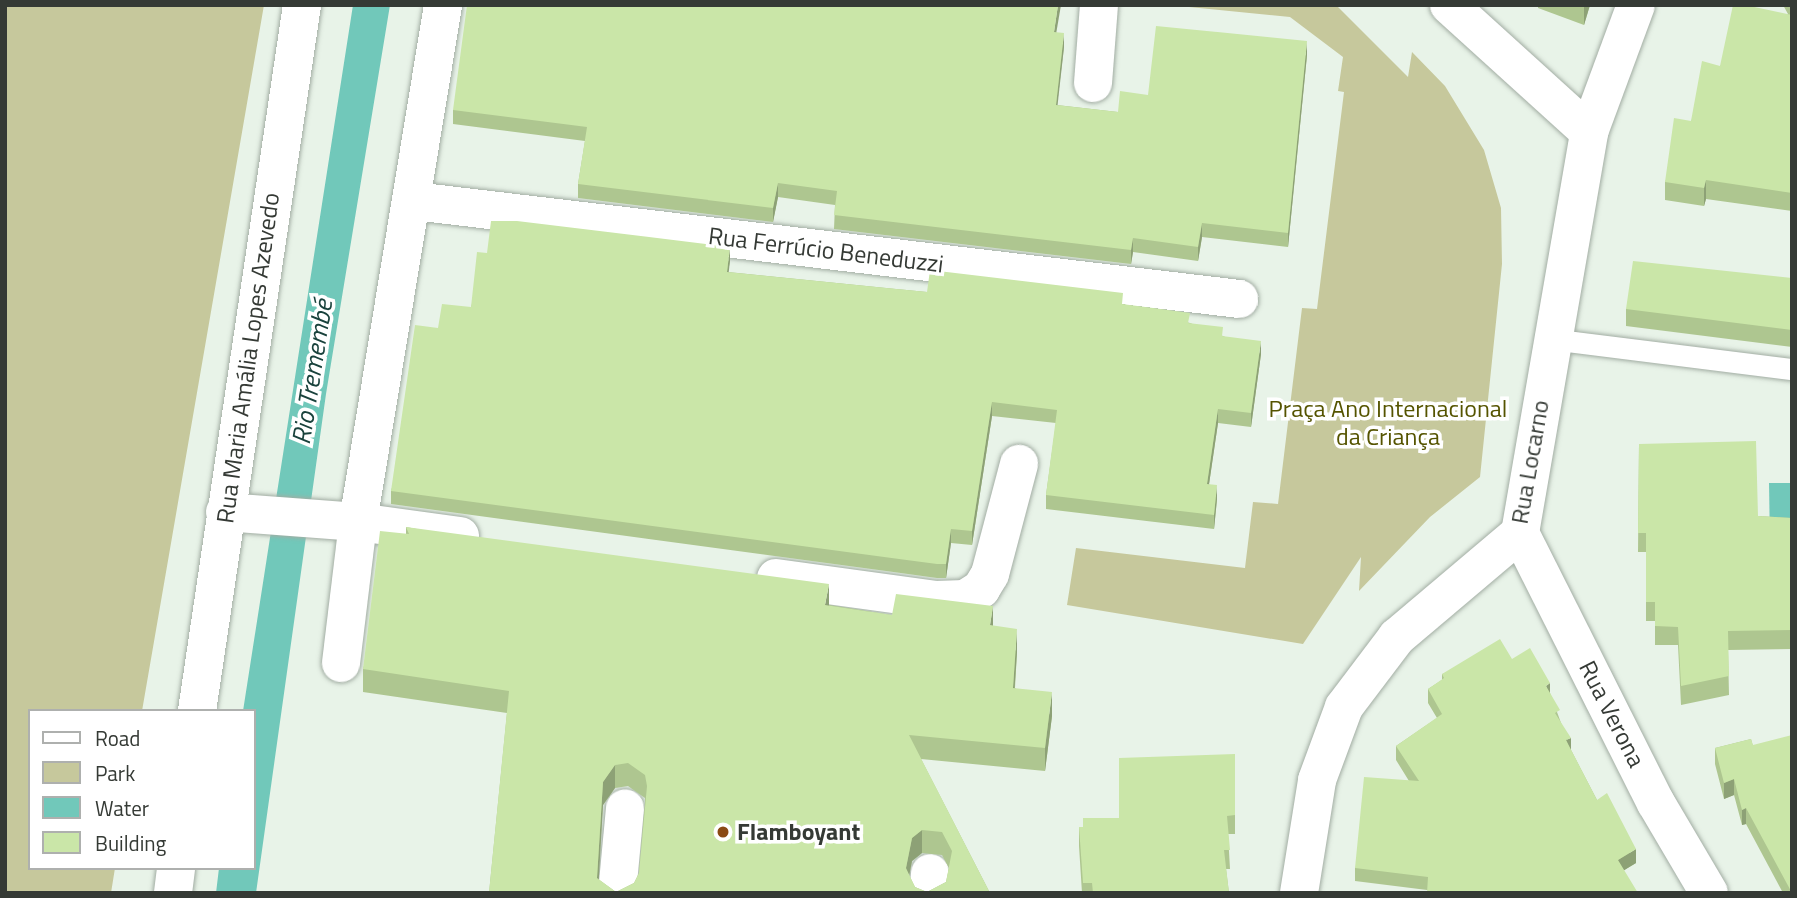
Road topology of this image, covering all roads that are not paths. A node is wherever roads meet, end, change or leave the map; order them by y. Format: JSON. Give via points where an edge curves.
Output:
{"nodes":[{"id":1,"x":302,"y":5,"type":"edge"},
{"id":2,"x":443,"y":5,"type":"edge"},
{"id":3,"x":1099,"y":5,"type":"edge"},
{"id":4,"x":1449,"y":5,"type":"edge"},
{"id":5,"x":1636,"y":5,"type":"edge"},
{"id":6,"x":1093,"y":83,"type":"dead end"},
{"id":7,"x":1589,"y":132,"type":"junction"},
{"id":8,"x":414,"y":201,"type":"junction"},
{"id":9,"x":1238,"y":299,"type":"dead end"},
{"id":10,"x":1550,"y":339,"type":"junction"},
{"id":11,"x":1792,"y":369,"type":"edge"},
{"id":12,"x":1018,"y":464,"type":"dead end"},
{"id":13,"x":241,"y":514,"type":"junction"},
{"id":14,"x":358,"y":522,"type":"junction"},
{"id":15,"x":1520,"y":533,"type":"junction"},
{"id":16,"x":496,"y":541,"type":"edge"},
{"id":17,"x":743,"y":574,"type":"edge"},
{"id":18,"x":341,"y":663,"type":"dead end"},
{"id":19,"x":197,"y":709,"type":"edge"},
{"id":20,"x":625,"y":808,"type":"dead end"},
{"id":21,"x":176,"y":870,"type":"edge"},
{"id":22,"x":173,"y":893,"type":"edge"},
{"id":23,"x":617,"y":893,"type":"edge"},
{"id":24,"x":1299,"y":893,"type":"edge"},
{"id":25,"x":1709,"y":893,"type":"edge"}],
"edges":[{"from":1,"to":13,"type":"street","name":"Rua Maria Amália Lopes Azevedo"},
{"from":2,"to":8,"type":"street"},
{"from":3,"to":6,"type":"street"},
{"from":4,"to":7,"type":"street"},
{"from":5,"to":7,"type":"street","name":"Rua Locarno"},
{"from":7,"to":10,"type":"street","name":"Rua Locarno"},
{"from":8,"to":9,"type":"street","name":"Rua Ferrúcio Beneduzzi"},
{"from":8,"to":14,"type":"street"},
{"from":10,"to":11,"type":"lane"},
{"from":10,"to":15,"type":"street","name":"Rua Locarno"},
{"from":12,"to":17,"type":"street","via":[[990,574],[981,589],[965,599],[936,600]]},
{"from":13,"to":14,"type":"street"},
{"from":13,"to":19,"type":"street","name":"Rua Maria Amália Lopes Azevedo"},
{"from":14,"to":16,"type":"street"},
{"from":14,"to":18,"type":"street"},
{"from":15,"to":24,"type":"street","name":"Rua Locarno","via":[[1397,637],[1344,707],[1317,780]]},
{"from":15,"to":25,"type":"street","name":"Rua Verona","via":[[1656,803]]},
{"from":20,"to":23,"type":"street"},
{"from":21,"to":22,"type":"street"}]}
